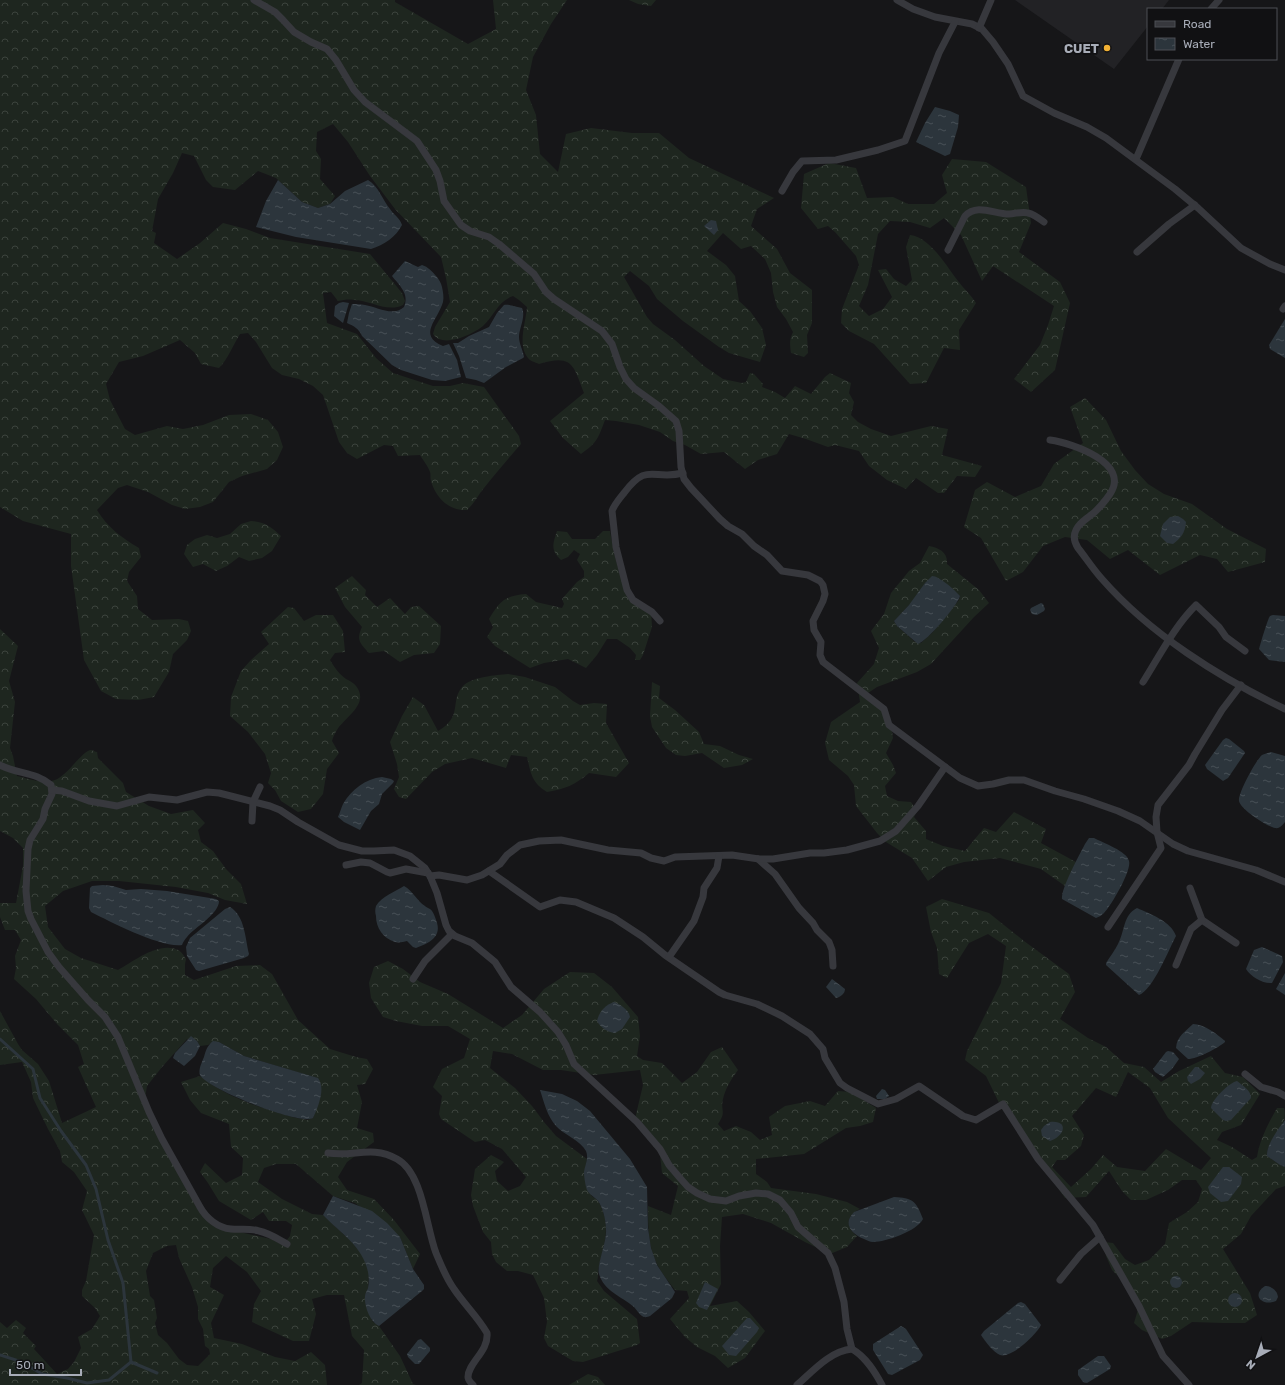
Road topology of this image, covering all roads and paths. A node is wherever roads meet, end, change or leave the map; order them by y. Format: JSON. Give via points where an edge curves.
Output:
{"nodes":[{"id":1,"x":254,"y":0,"type":"edge"},
{"id":2,"x":897,"y":0,"type":"edge"},
{"id":3,"x":991,"y":0,"type":"edge"},
{"id":4,"x":1219,"y":0,"type":"edge"},
{"id":5,"x":1212,"y":8,"type":"edge"},
{"id":6,"x":955,"y":22,"type":"junction"},
{"id":7,"x":979,"y":28,"type":"junction"},
{"id":8,"x":1179,"y":60,"type":"edge"},
{"id":9,"x":1136,"y":159,"type":"junction"},
{"id":10,"x":782,"y":191,"type":"dead end"},
{"id":11,"x":1195,"y":205,"type":"junction"},
{"id":12,"x":1044,"y":222,"type":"dead end"},
{"id":13,"x":948,"y":250,"type":"dead end"},
{"id":14,"x":1137,"y":252,"type":"dead end"},
{"id":15,"x":1285,"y":270,"type":"edge"},
{"id":16,"x":1050,"y":440,"type":"dead end"},
{"id":17,"x":683,"y":474,"type":"junction"},
{"id":18,"x":660,"y":621,"type":"dead end"},
{"id":19,"x":1168,"y":639,"type":"junction"},
{"id":20,"x":1245,"y":651,"type":"dead end"},
{"id":21,"x":1143,"y":682,"type":"dead end"},
{"id":22,"x":1241,"y":685,"type":"junction"},
{"id":23,"x":1285,"y":709,"type":"edge"},
{"id":24,"x":0,"y":765,"type":"edge"},
{"id":25,"x":945,"y":767,"type":"junction"},
{"id":26,"x":260,"y":787,"type":"dead end"},
{"id":27,"x":52,"y":790,"type":"junction"},
{"id":28,"x":252,"y":802,"type":"junction"},
{"id":29,"x":252,"y":821,"type":"dead end"},
{"id":30,"x":1157,"y":832,"type":"junction"},
{"id":31,"x":719,"y":856,"type":"junction"},
{"id":32,"x":758,"y":859,"type":"junction"},
{"id":33,"x":346,"y":865,"type":"dead end"},
{"id":34,"x":489,"y":871,"type":"junction"},
{"id":35,"x":429,"y":874,"type":"junction"},
{"id":36,"x":1285,"y":882,"type":"edge"},
{"id":37,"x":1190,"y":888,"type":"dead end"},
{"id":38,"x":1202,"y":920,"type":"junction"},
{"id":39,"x":1108,"y":927,"type":"dead end"},
{"id":40,"x":452,"y":934,"type":"junction"},
{"id":41,"x":1236,"y":943,"type":"dead end"},
{"id":42,"x":669,"y":957,"type":"junction"},
{"id":43,"x":1176,"y":965,"type":"dead end"},
{"id":44,"x":833,"y":966,"type":"dead end"},
{"id":45,"x":413,"y":979,"type":"dead end"},
{"id":46,"x":1245,"y":1074,"type":"dead end"},
{"id":47,"x":1285,"y":1096,"type":"edge"},
{"id":48,"x":328,"y":1153,"type":"dead end"},
{"id":49,"x":1100,"y":1237,"type":"junction"},
{"id":50,"x":287,"y":1244,"type":"dead end"},
{"id":51,"x":1060,"y":1280,"type":"dead end"},
{"id":52,"x":852,"y":1349,"type":"junction"},
{"id":53,"x":473,"y":1385,"type":"edge"},
{"id":54,"x":797,"y":1385,"type":"edge"},
{"id":55,"x":882,"y":1385,"type":"edge"},
{"id":56,"x":1189,"y":1385,"type":"edge"}],
"edges":[{"from":1,"to":17,"type":"street","via":[[275,12],[294,32],[327,49],[365,102],[417,141],[436,170],[444,201],[461,225],[470,231],[490,237],[534,274],[554,299],[602,331],[612,344],[626,379],[676,421]]},
{"from":2,"to":6,"type":"street","via":[[913,9]]},
{"from":3,"to":7,"type":"street"},
{"from":4,"to":5,"type":"street"},
{"from":6,"to":7,"type":"street","via":[[972,24]]},
{"from":6,"to":10,"type":"street","via":[[939,52],[905,141],[836,160],[802,161]]},
{"from":7,"to":9,"type":"street","via":[[993,42],[1008,64],[1023,96],[1087,127]]},
{"from":8,"to":9,"type":"street"},
{"from":9,"to":11,"type":"street"},
{"from":11,"to":14,"type":"street"},
{"from":11,"to":15,"type":"street","via":[[1241,248]]},
{"from":12,"to":13,"type":"street","via":[[1028,212],[1009,214],[975,210],[965,216]]},
{"from":16,"to":19,"type":"street","via":[[1069,444],[1095,456],[1112,471],[1113,488],[1109,496],[1076,530],[1075,544],[1102,579],[1144,620]]},
{"from":17,"to":18,"type":"street","via":[[640,476],[612,511],[616,547],[627,590],[633,600],[652,612]]},
{"from":17,"to":25,"type":"street","via":[[691,488],[724,523],[742,534],[782,571],[808,575],[820,581],[825,594],[813,621],[814,630],[821,642],[820,654],[823,662],[884,709],[889,725]]},
{"from":19,"to":20,"type":"street","via":[[1196,605],[1226,637]]},
{"from":19,"to":21,"type":"street","via":[[1164,650]]},
{"from":19,"to":22,"type":"street","via":[[1202,663]]},
{"from":22,"to":23,"type":"street"},
{"from":22,"to":30,"type":"street","via":[[1222,710],[1189,765],[1158,805]]},
{"from":24,"to":27,"type":"street","via":[[12,771],[38,777],[51,785]]},
{"from":25,"to":30,"type":"street","via":[[960,778],[978,786],[1024,780],[1118,811]]},
{"from":25,"to":32,"type":"street","via":[[918,806],[896,831],[880,841],[836,852]]},
{"from":26,"to":28,"type":"street"},
{"from":27,"to":28,"type":"street","via":[[112,805],[149,797],[182,799],[207,792]]},
{"from":27,"to":50,"type":"street","via":[[42,819],[30,840],[26,891],[31,919],[48,952],[113,1028],[162,1139],[203,1213],[225,1228],[258,1230]]},
{"from":28,"to":29,"type":"street"},
{"from":28,"to":35,"type":"street","via":[[280,810],[339,845],[362,851],[401,852],[417,861]]},
{"from":30,"to":36,"type":"street","via":[[1188,851],[1256,870]]},
{"from":30,"to":39,"type":"street","via":[[1161,848]]},
{"from":31,"to":32,"type":"street"},
{"from":31,"to":34,"type":"street","via":[[675,857],[664,861],[641,853],[608,850],[561,840],[539,841],[520,845]]},
{"from":31,"to":42,"type":"street","via":[[717,868],[704,888],[694,921]]},
{"from":32,"to":44,"type":"street","via":[[775,874],[799,908],[829,942]]},
{"from":33,"to":35,"type":"street","via":[[361,862],[370,863],[387,872],[406,869]]},
{"from":34,"to":35,"type":"street","via":[[467,880]]},
{"from":34,"to":42,"type":"street","via":[[540,907],[560,900],[576,902],[614,918]]},
{"from":35,"to":40,"type":"street","via":[[447,928]]},
{"from":37,"to":38,"type":"street"},
{"from":38,"to":41,"type":"street"},
{"from":38,"to":43,"type":"street","via":[[1191,929]]},
{"from":40,"to":45,"type":"street","via":[[425,961]]},
{"from":40,"to":52,"type":"street","via":[[472,943],[495,962],[511,987],[558,1032],[574,1064],[637,1122],[688,1187],[716,1200],[726,1201],[756,1193],[768,1194],[780,1200],[798,1227],[828,1253],[844,1302]]},
{"from":42,"to":49,"type":"street","via":[[724,995],[757,1004],[810,1034],[823,1049],[825,1058],[840,1083],[878,1104],[896,1099],[919,1086],[963,1116],[976,1120],[1003,1104],[1038,1160],[1093,1225]]},
{"from":46,"to":47,"type":"street","via":[[1262,1087]]},
{"from":48,"to":53,"type":"street","via":[[337,1155],[377,1152],[399,1160],[406,1166],[417,1186],[436,1253],[446,1275],[453,1289],[487,1333],[486,1344],[468,1377]]},
{"from":49,"to":51,"type":"street","via":[[1081,1254]]},
{"from":49,"to":56,"type":"street","via":[[1139,1306],[1163,1356]]},
{"from":52,"to":54,"type":"street","via":[[835,1354]]},
{"from":52,"to":55,"type":"street","via":[[862,1356]]}]}
